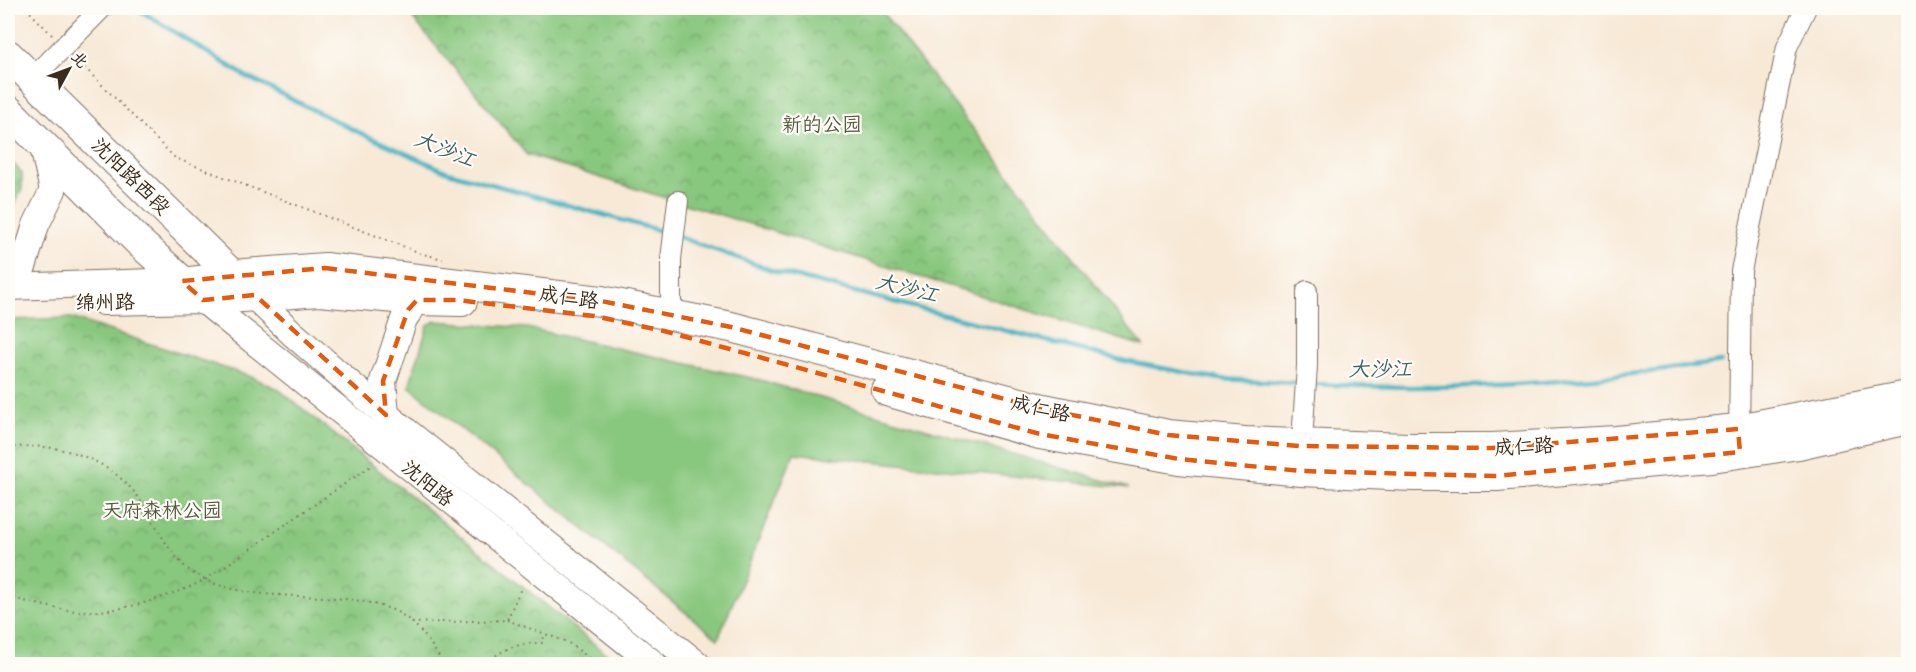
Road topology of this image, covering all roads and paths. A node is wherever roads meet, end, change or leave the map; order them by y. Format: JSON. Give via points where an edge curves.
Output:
{"nodes":[{"id":1,"x":26,"y":8,"type":"edge"},
{"id":2,"x":1806,"y":8,"type":"edge"},
{"id":3,"x":96,"y":13,"type":"edge"},
{"id":4,"x":8,"y":45,"type":"edge"},
{"id":5,"x":64,"y":47,"type":"junction"},
{"id":6,"x":8,"y":55,"type":"edge"},
{"id":7,"x":31,"y":80,"type":"junction"},
{"id":8,"x":8,"y":110,"type":"edge"},
{"id":9,"x":43,"y":147,"type":"junction"},
{"id":10,"x":678,"y":201,"type":"dead end"},
{"id":11,"x":446,"y":259,"type":"dead end"},
{"id":12,"x":232,"y":275,"type":"junction"},
{"id":13,"x":8,"y":282,"type":"edge"},
{"id":14,"x":8,"y":287,"type":"edge"},
{"id":15,"x":193,"y":290,"type":"junction"},
{"id":16,"x":1307,"y":291,"type":"dead end"},
{"id":17,"x":255,"y":296,"type":"junction"},
{"id":18,"x":417,"y":300,"type":"junction"},
{"id":19,"x":8,"y":303,"type":"edge"},
{"id":20,"x":672,"y":314,"type":"junction"},
{"id":21,"x":1908,"y":396,"type":"edge"},
{"id":22,"x":386,"y":415,"type":"junction"},
{"id":23,"x":1908,"y":419,"type":"edge"},
{"id":24,"x":1739,"y":440,"type":"junction"},
{"id":25,"x":8,"y":448,"type":"edge"},
{"id":26,"x":1301,"y":459,"type":"junction"},
{"id":27,"x":372,"y":465,"type":"dead end"},
{"id":28,"x":205,"y":580,"type":"junction"},
{"id":29,"x":522,"y":586,"type":"dead end"},
{"id":30,"x":8,"y":597,"type":"edge"},
{"id":31,"x":507,"y":620,"type":"junction"},
{"id":32,"x":412,"y":623,"type":"junction"},
{"id":33,"x":544,"y":634,"type":"junction"},
{"id":34,"x":8,"y":662,"type":"edge"},
{"id":35,"x":22,"y":664,"type":"edge"},
{"id":36,"x":443,"y":664,"type":"edge"},
{"id":37,"x":487,"y":664,"type":"edge"},
{"id":38,"x":598,"y":664,"type":"edge"},
{"id":39,"x":654,"y":664,"type":"edge"},
{"id":40,"x":697,"y":664,"type":"edge"}],
"edges":[{"from":1,"to":5,"type":"path"},
{"from":2,"to":24,"type":"street","via":[[1786,47],[1741,271]]},
{"from":3,"to":5,"type":"street"},
{"from":4,"to":7,"type":"street"},
{"from":5,"to":7,"type":"street"},
{"from":5,"to":11,"type":"path","via":[[175,158],[423,254]]},
{"from":6,"to":7,"type":"highway","name":"沈阳路西段"},
{"from":7,"to":12,"type":"highway","name":"沈阳路西段"},
{"from":8,"to":9,"type":"highway","name":"沈阳路西段"},
{"from":9,"to":13,"type":"main road","via":[[53,190],[36,225],[23,267]]},
{"from":9,"to":15,"type":"highway","name":"沈阳路西段"},
{"from":10,"to":20,"type":"street","via":[[671,259]]},
{"from":12,"to":15,"type":"main road","name":"成仁路"},
{"from":12,"to":17,"type":"main road","name":"沈阳路西段"},
{"from":12,"to":20,"type":"highway","name":"成仁路","via":[[325,268],[509,288]]},
{"from":14,"to":15,"type":"main road","name":"绵州路"},
{"from":15,"to":17,"type":"highway","name":"成仁路"},
{"from":15,"to":19,"type":"main road","name":"绵州路"},
{"from":15,"to":39,"type":"main road","name":"沈阳路"},
{"from":16,"to":26,"type":"street"},
{"from":17,"to":18,"type":"highway","name":"成仁路","via":[[319,291]]},
{"from":17,"to":22,"type":"main road","name":"沈阳路"},
{"from":18,"to":22,"type":"main road","via":[[404,319],[383,381]]},
{"from":18,"to":26,"type":"highway","name":"成仁路","via":[[458,300],[594,316],[746,350],[1040,434],[1179,459]]},
{"from":20,"to":26,"type":"highway","name":"成仁路","via":[[952,387],[1168,435]]},
{"from":21,"to":24,"type":"highway","name":"成仁路"},
{"from":22,"to":40,"type":"main road","name":"沈阳路"},
{"from":23,"to":24,"type":"highway","name":"成仁路","via":[[1798,444]]},
{"from":24,"to":26,"type":"highway","name":"成仁路","via":[[1616,441]]},
{"from":25,"to":28,"type":"path","via":[[58,449],[83,455],[109,469],[135,493],[186,570]]},
{"from":27,"to":28,"type":"path"},
{"from":28,"to":30,"type":"path","via":[[179,593],[109,609],[76,611]]},
{"from":28,"to":32,"type":"path","via":[[262,594],[360,602],[392,610]]},
{"from":29,"to":31,"type":"path"},
{"from":31,"to":32,"type":"path"},
{"from":31,"to":33,"type":"path"},
{"from":32,"to":36,"type":"path"},
{"from":33,"to":37,"type":"path","via":[[543,643],[511,647]]},
{"from":33,"to":38,"type":"path","via":[[567,642]]},
{"from":34,"to":35,"type":"path"}]}
